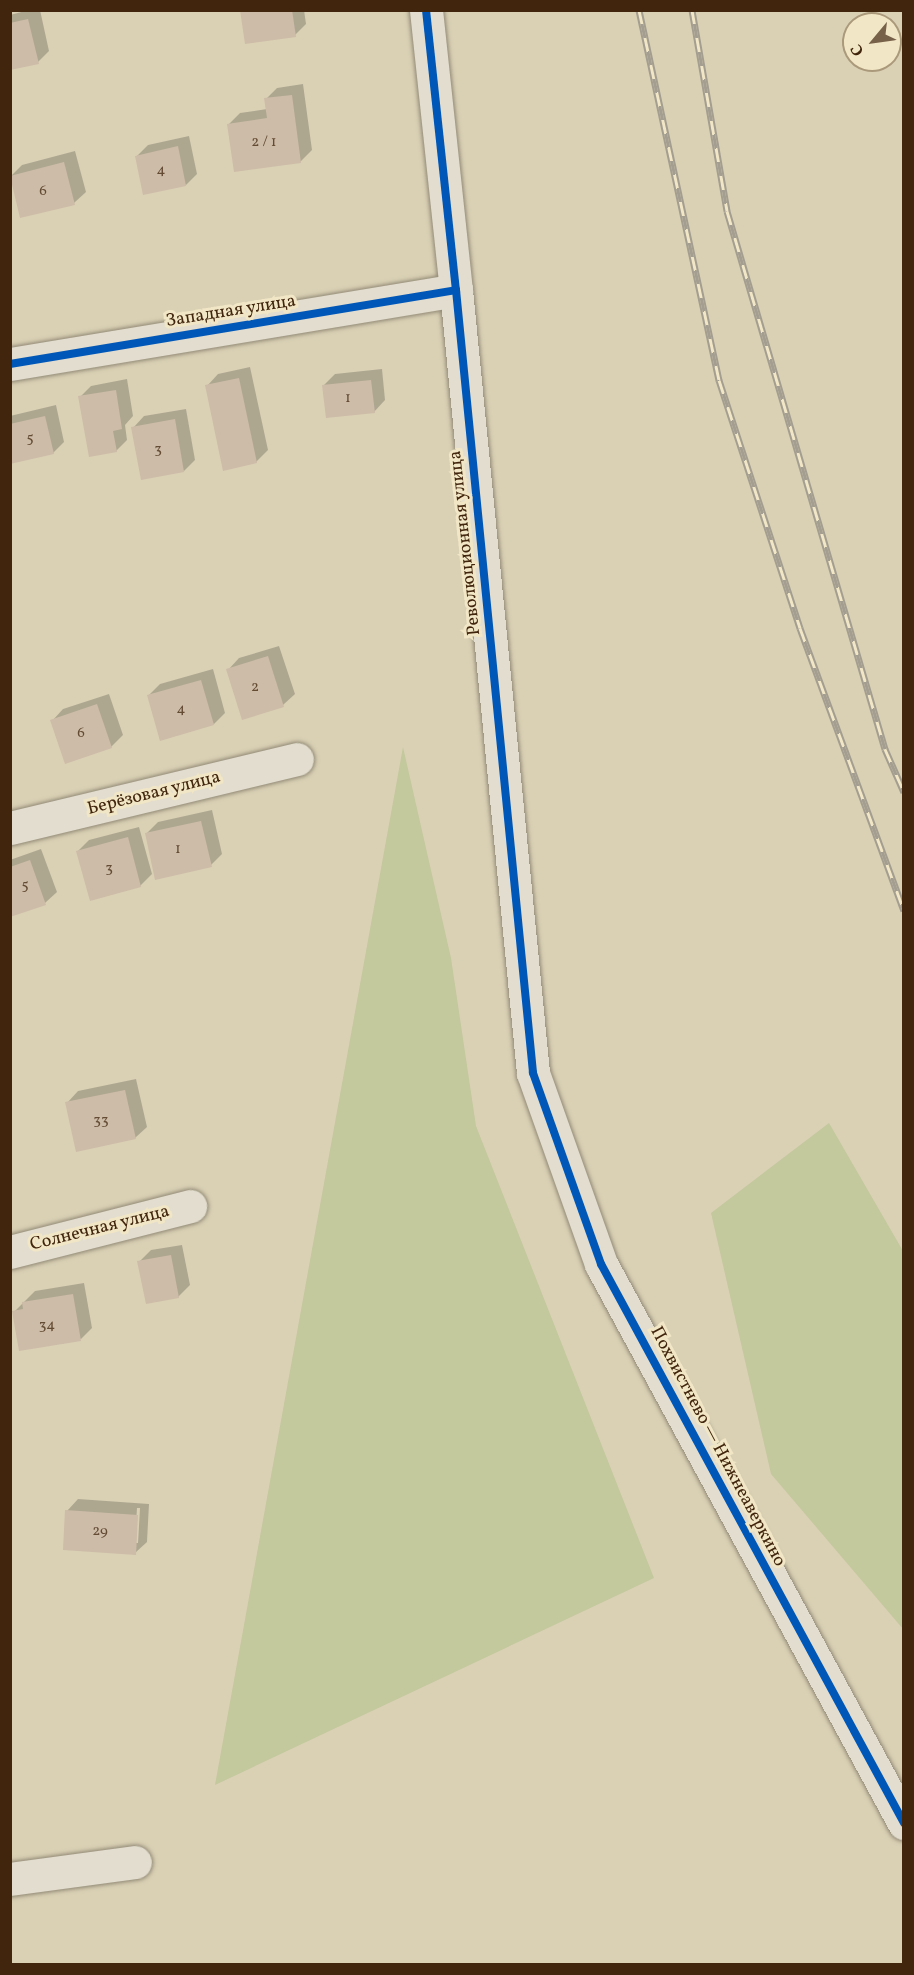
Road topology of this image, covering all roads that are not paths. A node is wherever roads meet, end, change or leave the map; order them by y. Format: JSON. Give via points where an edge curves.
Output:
{"nodes":[{"id":1,"x":426,"y":10,"type":"edge"},
{"id":2,"x":456,"y":290,"type":"junction"},
{"id":3,"x":10,"y":364,"type":"edge"},
{"id":4,"x":297,"y":759,"type":"dead end"},
{"id":5,"x":10,"y":828,"type":"edge"},
{"id":6,"x":533,"y":1073,"type":"joint"},
{"id":7,"x":190,"y":1206,"type":"dead end"},
{"id":8,"x":10,"y":1252,"type":"edge"},
{"id":9,"x":903,"y":1823,"type":"edge"},
{"id":10,"x":135,"y":1862,"type":"dead end"},
{"id":11,"x":10,"y":1879,"type":"edge"}],
"edges":[{"from":1,"to":2,"type":"street","name":"Революционная улица"},
{"from":2,"to":3,"type":"street","name":"Западная улица"},
{"from":2,"to":6,"type":"street","name":"Революционная улица"},
{"from":4,"to":5,"type":"street","name":"Берёзовая улица"},
{"from":6,"to":9,"type":"street","name":"Похвистнево — Нижнеаверкино","via":[[601,1264]]},
{"from":7,"to":8,"type":"street","name":"Солнечная улица"},
{"from":10,"to":11,"type":"street"}]}
